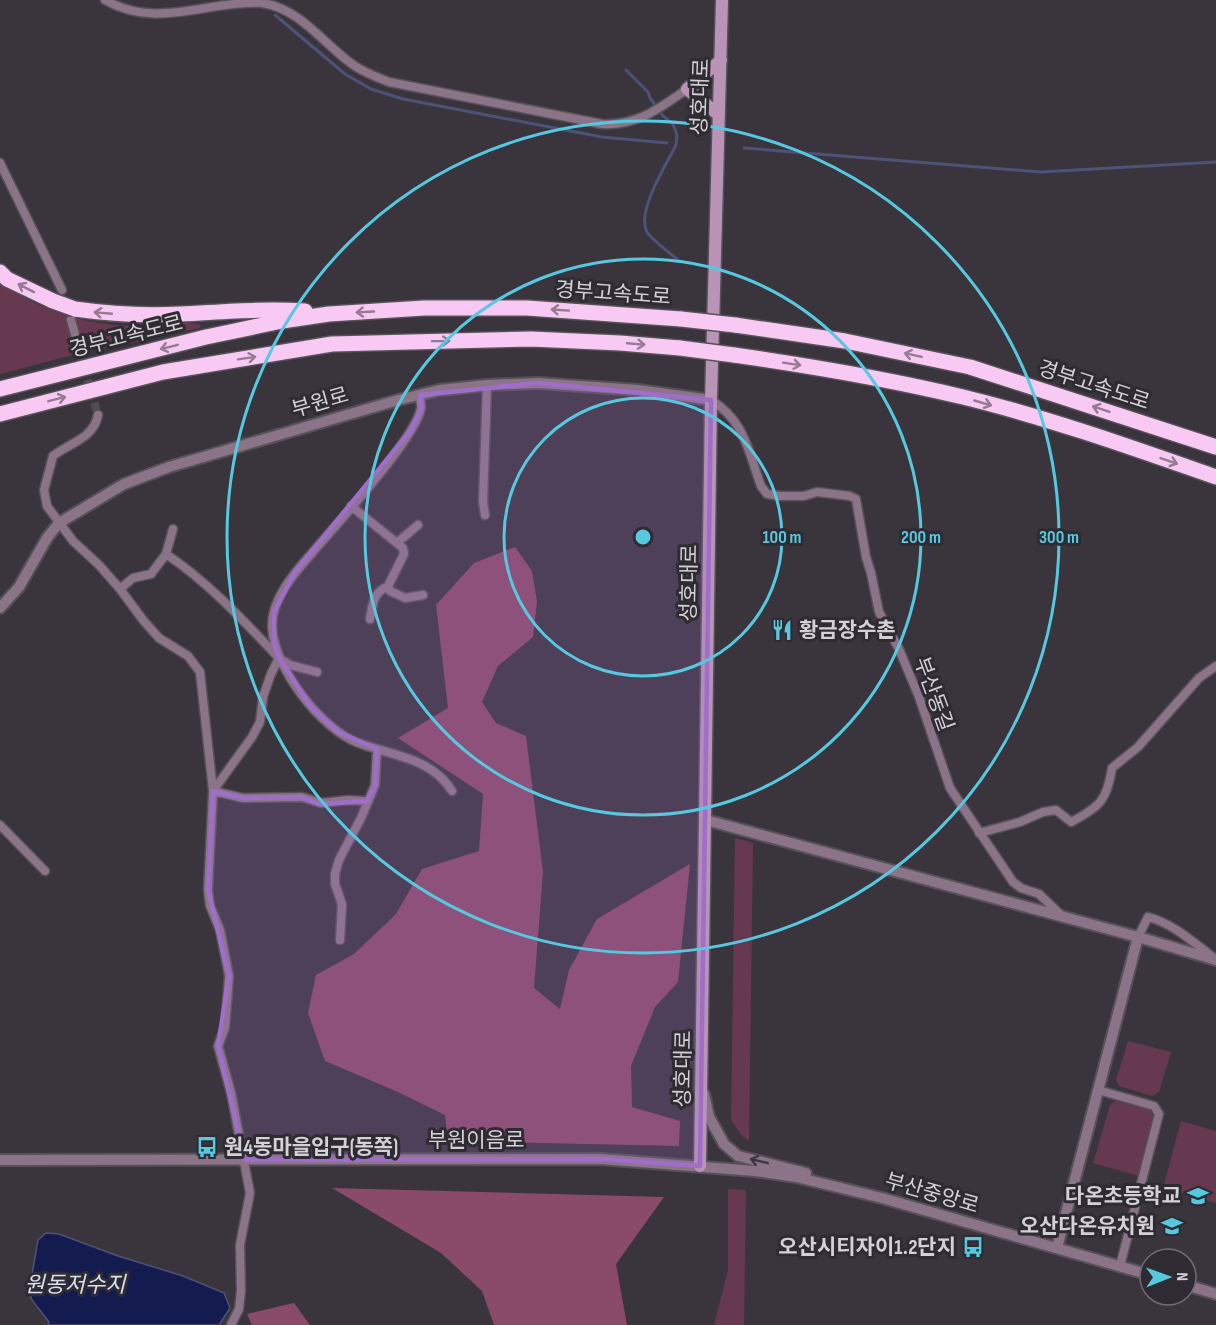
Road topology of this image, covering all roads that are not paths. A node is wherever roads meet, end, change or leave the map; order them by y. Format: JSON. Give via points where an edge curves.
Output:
{"nodes":[{"id":1,"x":105,"y":0,"type":"edge"},
{"id":2,"x":723,"y":0,"type":"edge"},
{"id":3,"x":721,"y":60,"type":"junction"},
{"id":4,"x":687,"y":89,"type":"junction"},
{"id":5,"x":719,"y":115,"type":"junction"},
{"id":6,"x":0,"y":163,"type":"edge"},
{"id":7,"x":0,"y":272,"type":"edge"},
{"id":8,"x":57,"y":296,"type":"junction"},
{"id":9,"x":329,"y":314,"type":"junction"},
{"id":10,"x":73,"y":315,"type":"junction"},
{"id":11,"x":78,"y":345,"type":"tunnel mouth"},
{"id":12,"x":487,"y":385,"type":"junction"},
{"id":13,"x":0,"y":390,"type":"edge"},
{"id":14,"x":420,"y":395,"type":"junction"},
{"id":15,"x":711,"y":400,"type":"junction"},
{"id":16,"x":0,"y":414,"type":"edge"},
{"id":17,"x":98,"y":415,"type":"dead end"},
{"id":18,"x":1216,"y":447,"type":"edge"},
{"id":19,"x":1216,"y":477,"type":"edge"},
{"id":20,"x":351,"y":506,"type":"junction"},
{"id":21,"x":485,"y":515,"type":"dead end"},
{"id":22,"x":59,"y":523,"type":"junction"},
{"id":23,"x":418,"y":525,"type":"dead end"},
{"id":24,"x":172,"y":529,"type":"dead end"},
{"id":25,"x":398,"y":542,"type":"junction"},
{"id":26,"x":166,"y":554,"type":"junction"},
{"id":27,"x":388,"y":586,"type":"junction"},
{"id":28,"x":120,"y":589,"type":"junction"},
{"id":29,"x":423,"y":595,"type":"dead end"},
{"id":30,"x":0,"y":608,"type":"edge"},
{"id":31,"x":370,"y":619,"type":"dead end"},
{"id":32,"x":279,"y":658,"type":"junction"},
{"id":33,"x":1216,"y":666,"type":"edge"},
{"id":34,"x":317,"y":672,"type":"dead end"},
{"id":35,"x":377,"y":749,"type":"junction"},
{"id":36,"x":213,"y":791,"type":"junction"},
{"id":37,"x":452,"y":791,"type":"dead end"},
{"id":38,"x":367,"y":801,"type":"junction"},
{"id":39,"x":706,"y":820,"type":"junction"},
{"id":40,"x":0,"y":825,"type":"edge"},
{"id":41,"x":980,"y":833,"type":"junction"},
{"id":42,"x":45,"y":871,"type":"dead end"},
{"id":43,"x":1064,"y":918,"type":"junction"},
{"id":44,"x":1138,"y":937,"type":"junction"},
{"id":45,"x":340,"y":940,"type":"dead end"},
{"id":46,"x":1216,"y":960,"type":"edge"},
{"id":47,"x":702,"y":1080,"type":"junction"},
{"id":48,"x":1098,"y":1090,"type":"junction"},
{"id":49,"x":0,"y":1160,"type":"edge"},
{"id":50,"x":244,"y":1160,"type":"junction"},
{"id":51,"x":700,"y":1166,"type":"junction"},
{"id":52,"x":833,"y":1186,"type":"junction"},
{"id":53,"x":1057,"y":1248,"type":"junction"},
{"id":54,"x":1120,"y":1266,"type":"junction"},
{"id":55,"x":1138,"y":1271,"type":"edge"},
{"id":56,"x":1198,"y":1289,"type":"edge"},
{"id":57,"x":1216,"y":1294,"type":"edge"},
{"id":58,"x":231,"y":1325,"type":"edge"}],
"edges":[{"from":1,"to":4,"type":"street","via":[[139,13],[248,1],[276,5],[352,64],[389,82],[602,124],[628,123],[656,111]]},
{"from":2,"to":3,"type":"main road","name":"성호대로"},
{"from":3,"to":4,"type":"main road"},
{"from":3,"to":5,"type":"main road","name":"성호대로"},
{"from":4,"to":5,"type":"main road"},
{"from":5,"to":15,"type":"main road","name":"성호대로"},
{"from":6,"to":8,"type":"street"},
{"from":8,"to":7,"type":"highway","one_way":true,"via":[[8,279]]},
{"from":8,"to":10,"type":"highway","bridge":true},
{"from":9,"to":10,"type":"highway","one_way":true,"via":[[273,309],[178,315]]},
{"from":9,"to":13,"type":"highway","name":"경부고속도로","one_way":true,"via":[[206,338]]},
{"from":18,"to":9,"type":"highway","name":"경부고속도로","one_way":true,"bridge":true,"via":[[970,367],[845,341],[681,319],[527,308],[424,308]]},
{"from":10,"to":11,"type":"street"},
{"from":12,"to":14,"type":"street","name":"부원로"},
{"from":12,"to":15,"type":"street","name":"부원로","via":[[559,384]]},
{"from":12,"to":21,"type":"street"},
{"from":14,"to":20,"type":"street","via":[[421,410],[411,430]]},
{"from":14,"to":22,"type":"street","name":"부원로","via":[[168,467],[124,484]]},
{"from":15,"to":39,"type":"main road","name":"성호대로"},
{"from":15,"to":41,"type":"street","name":"부산동길","via":[[722,406],[742,430],[767,494],[804,496],[817,492],[856,499],[879,612],[919,697],[950,788]]},
{"from":16,"to":19,"type":"highway","name":"경부고속도로","one_way":true,"bridge":true,"via":[[163,372],[332,344],[531,339],[620,343],[835,370],[965,398],[1085,431]]},
{"from":17,"to":22,"type":"street","via":[[92,432],[53,456],[50,464],[44,490],[47,506]]},
{"from":20,"to":25,"type":"street"},
{"from":20,"to":32,"type":"street","via":[[282,594],[272,625]]},
{"from":22,"to":28,"type":"street"},
{"from":22,"to":30,"type":"street","name":"부원로"},
{"from":23,"to":25,"type":"street"},
{"from":24,"to":26,"type":"street"},
{"from":25,"to":27,"type":"street","via":[[404,554]]},
{"from":26,"to":28,"type":"street","via":[[150,574],[133,578]]},
{"from":26,"to":32,"type":"street","via":[[220,597]]},
{"from":27,"to":29,"type":"street","via":[[405,598]]},
{"from":27,"to":31,"type":"street","via":[[374,597]]},
{"from":28,"to":36,"type":"street","via":[[159,638],[188,656],[200,672]]},
{"from":32,"to":34,"type":"street"},
{"from":32,"to":35,"type":"street","via":[[311,707],[338,732]]},
{"from":32,"to":36,"type":"street","via":[[263,696],[261,722]]},
{"from":33,"to":41,"type":"street","via":[[1199,678],[1138,747],[1112,768],[1108,791],[1092,811],[1071,822],[1056,810],[1043,812]]},
{"from":35,"to":37,"type":"street","via":[[434,771]]},
{"from":35,"to":38,"type":"street","via":[[375,785]]},
{"from":36,"to":38,"type":"street","via":[[243,798],[302,798],[321,803]]},
{"from":36,"to":50,"type":"street","via":[[208,890],[229,976],[225,1027],[218,1046]]},
{"from":38,"to":45,"type":"street","via":[[335,874],[342,904]]},
{"from":39,"to":43,"type":"street"},
{"from":39,"to":47,"type":"main road","name":"성호대로"},
{"from":40,"to":42,"type":"street"},
{"from":41,"to":43,"type":"street","name":"부산동길","via":[[1012,882],[1039,894]]},
{"from":43,"to":44,"type":"street"},
{"from":44,"to":46,"type":"street"},
{"from":44,"to":46,"type":"street","via":[[1148,916],[1183,933]]},
{"from":44,"to":48,"type":"street"},
{"from":47,"to":51,"type":"main road","name":"성호대로"},
{"from":52,"to":47,"type":"street","one_way":true,"via":[[801,1171],[738,1156],[723,1144],[709,1117]]},
{"from":48,"to":53,"type":"street"},
{"from":48,"to":54,"type":"street","via":[[1154,1106],[1159,1114]]},
{"from":49,"to":50,"type":"street","name":"부원이음로"},
{"from":50,"to":51,"type":"street","name":"부원이음로","via":[[600,1159]]},
{"from":50,"to":58,"type":"street","via":[[250,1193],[240,1245],[242,1291]]},
{"from":51,"to":52,"type":"street","name":"부산중앙로","via":[[796,1177]]},
{"from":52,"to":53,"type":"street","name":"부산중앙로"},
{"from":53,"to":54,"type":"street","name":"부산중앙로"},
{"from":54,"to":55,"type":"street","name":"부산중앙로"},
{"from":56,"to":57,"type":"street"}]}
